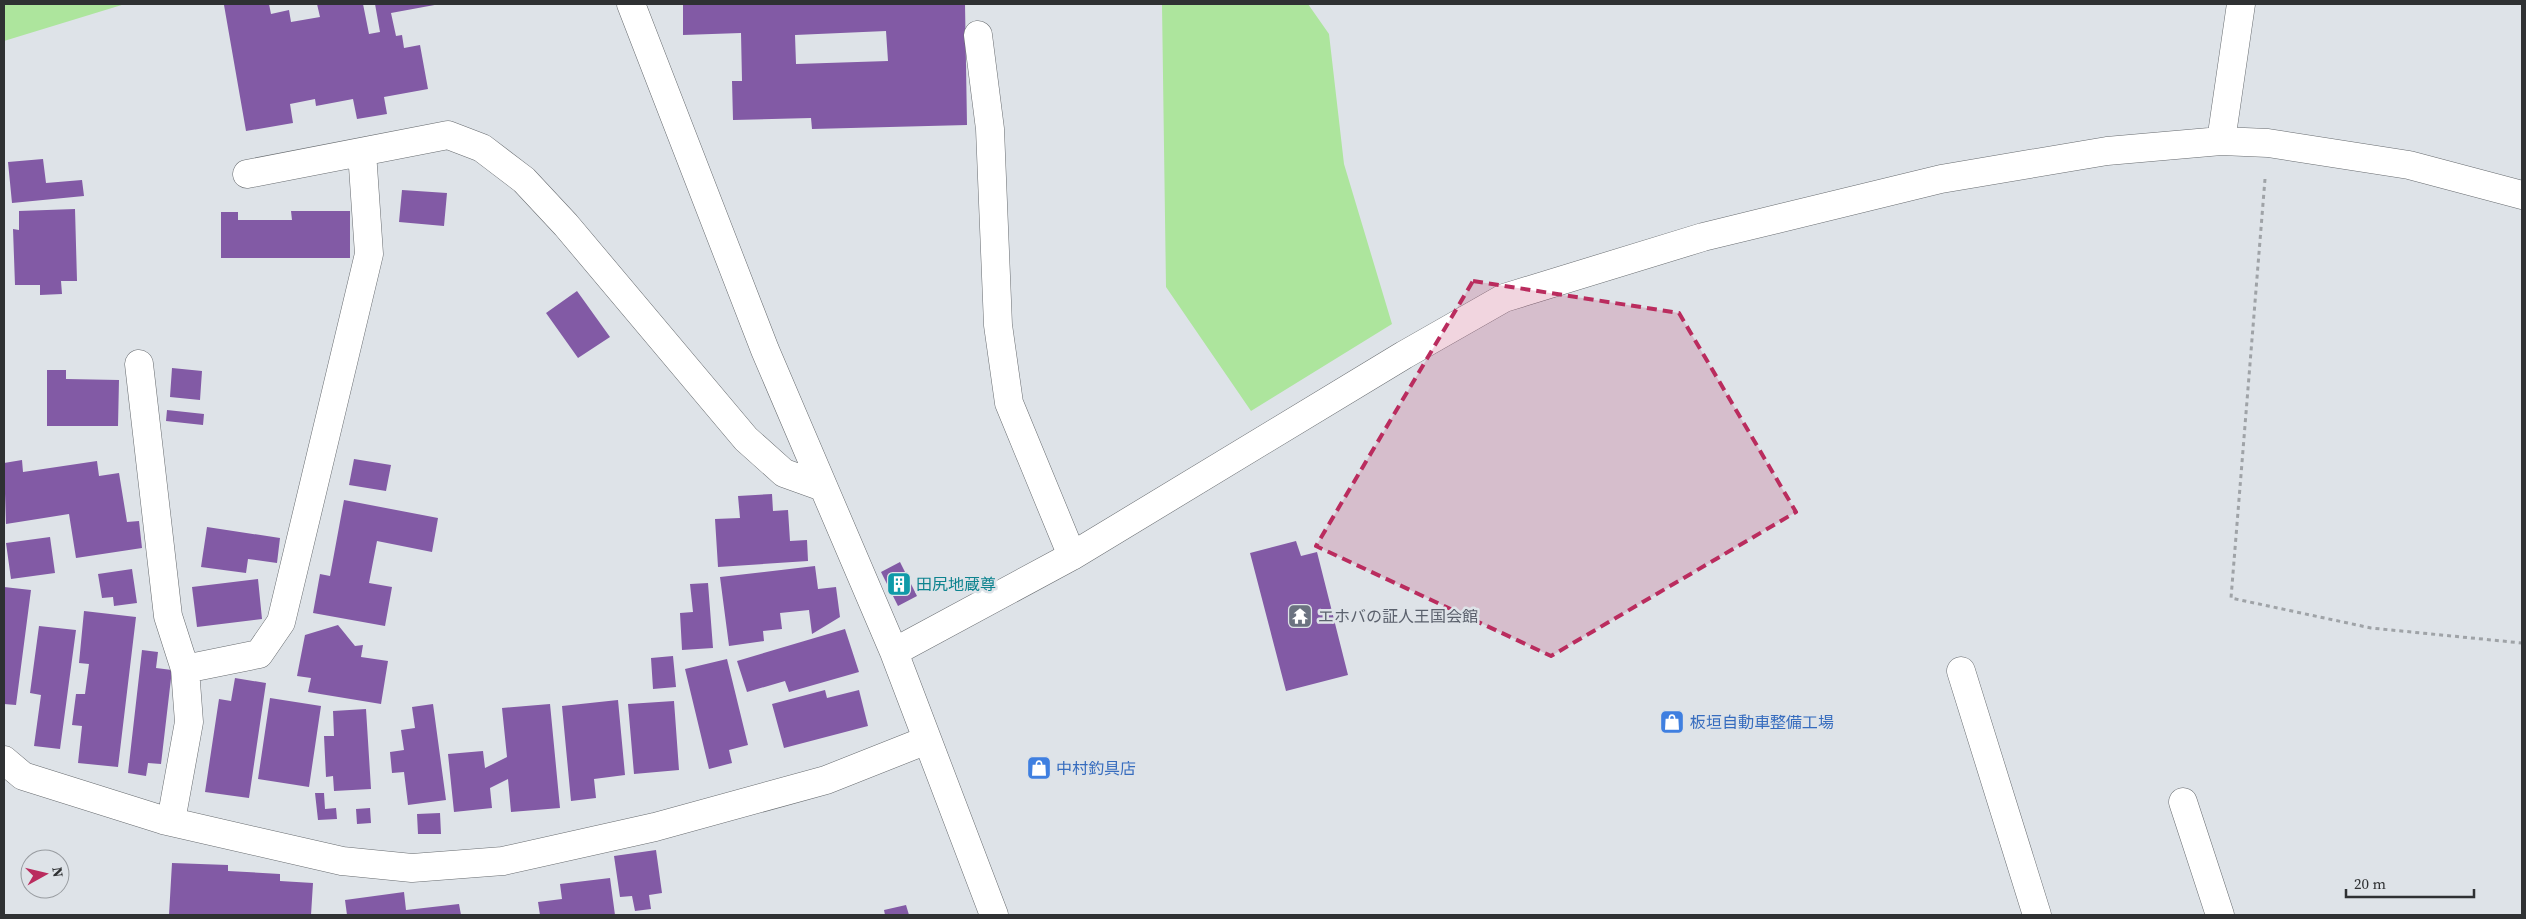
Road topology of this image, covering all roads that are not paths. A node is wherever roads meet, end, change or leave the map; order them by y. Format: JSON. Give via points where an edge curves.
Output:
{"nodes":[{"id":1,"x":631,"y":4,"type":"edge"},
{"id":2,"x":2241,"y":4,"type":"edge"},
{"id":3,"x":978,"y":35,"type":"dead end"},
{"id":4,"x":2221,"y":141,"type":"junction"},
{"id":5,"x":362,"y":152,"type":"junction"},
{"id":6,"x":247,"y":174,"type":"dead end"},
{"id":7,"x":2522,"y":195,"type":"edge"},
{"id":8,"x":139,"y":364,"type":"dead end"},
{"id":9,"x":823,"y":486,"type":"junction"},
{"id":10,"x":1072,"y":556,"type":"junction"},
{"id":11,"x":894,"y":652,"type":"junction"},
{"id":12,"x":185,"y":669,"type":"junction"},
{"id":13,"x":1961,"y":671,"type":"dead end"},
{"id":14,"x":927,"y":740,"type":"junction"},
{"id":15,"x":4,"y":760,"type":"edge"},
{"id":16,"x":2183,"y":802,"type":"dead end"},
{"id":17,"x":171,"y":821,"type":"junction"},
{"id":18,"x":994,"y":915,"type":"edge"},
{"id":19,"x":2038,"y":915,"type":"edge"},
{"id":20,"x":2220,"y":915,"type":"edge"}],
"edges":[{"from":1,"to":9,"type":"street","via":[[765,350]]},
{"from":2,"to":4,"type":"street"},
{"from":3,"to":10,"type":"street","via":[[990,128],[998,325],[1009,403]]},
{"from":4,"to":7,"type":"street","via":[[2268,143],[2409,165]]},
{"from":4,"to":10,"type":"street","via":[[2107,151],[1941,179],[1703,237],[1504,298],[1395,360]]},
{"from":5,"to":6,"type":"street"},
{"from":5,"to":9,"type":"street","via":[[448,135],[482,148],[524,180],[566,225],[746,439],[784,473]]},
{"from":5,"to":12,"type":"street","via":[[369,254],[281,622],[259,654]]},
{"from":8,"to":12,"type":"street","via":[[168,616]]},
{"from":9,"to":11,"type":"street"},
{"from":10,"to":11,"type":"street"},
{"from":11,"to":14,"type":"street"},
{"from":12,"to":17,"type":"street","via":[[189,722]]},
{"from":13,"to":19,"type":"street"},
{"from":14,"to":17,"type":"street","via":[[826,780],[655,827],[503,861],[412,868],[342,861]]},
{"from":14,"to":18,"type":"street"},
{"from":15,"to":17,"type":"street","via":[[23,776]]},
{"from":16,"to":20,"type":"street"}]}
